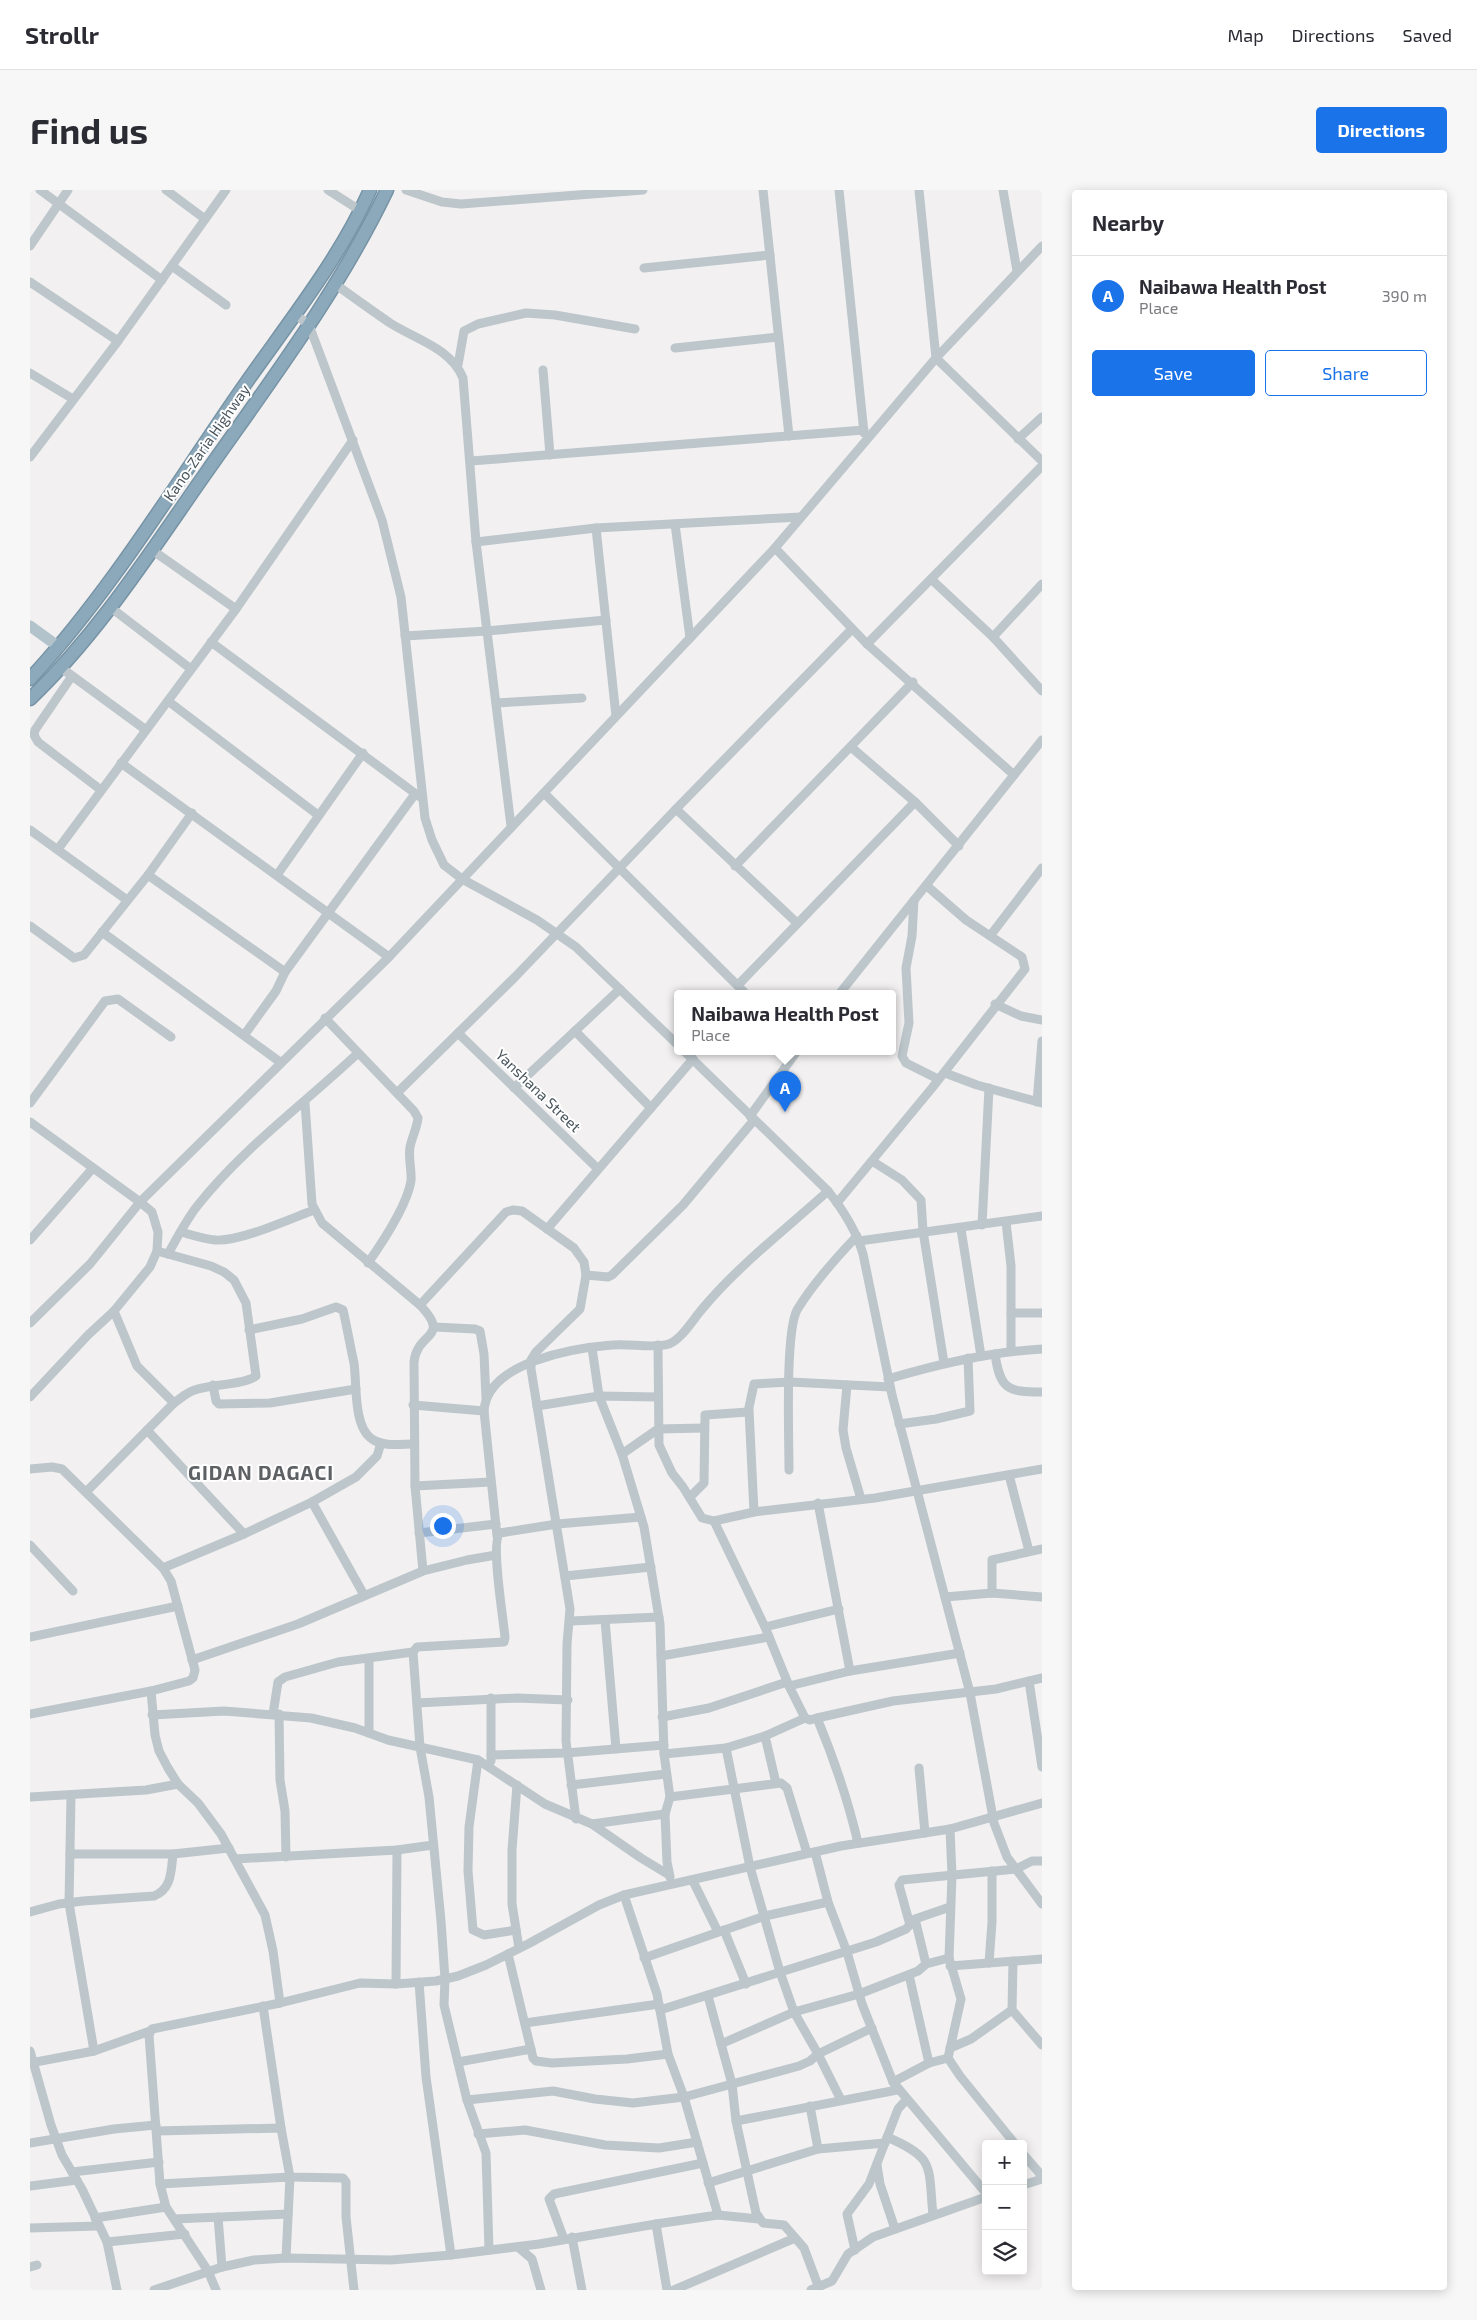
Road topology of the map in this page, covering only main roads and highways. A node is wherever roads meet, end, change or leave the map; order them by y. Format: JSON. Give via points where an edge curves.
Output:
{"nodes":[{"id":1,"x":370,"y":190,"type":"edge"},
{"id":2,"x":387,"y":190,"type":"edge"},
{"id":3,"x":30,"y":626,"type":"edge"},
{"id":4,"x":58,"y":647,"type":"junction"},
{"id":5,"x":30,"y":679,"type":"edge"},
{"id":6,"x":30,"y":699,"type":"edge"}],
"edges":[{"from":1,"to":4,"type":"highway","name":"Kano-Zaria Highway","via":[[361,211],[295,314],[111,578]]},
{"from":2,"to":6,"type":"highway","name":"Kano-Zaria Highway","via":[[309,324],[152,550],[110,607]]},
{"from":3,"to":4,"type":"main road"},
{"from":4,"to":5,"type":"highway","name":"Kano-Zaria Highway"}]}
